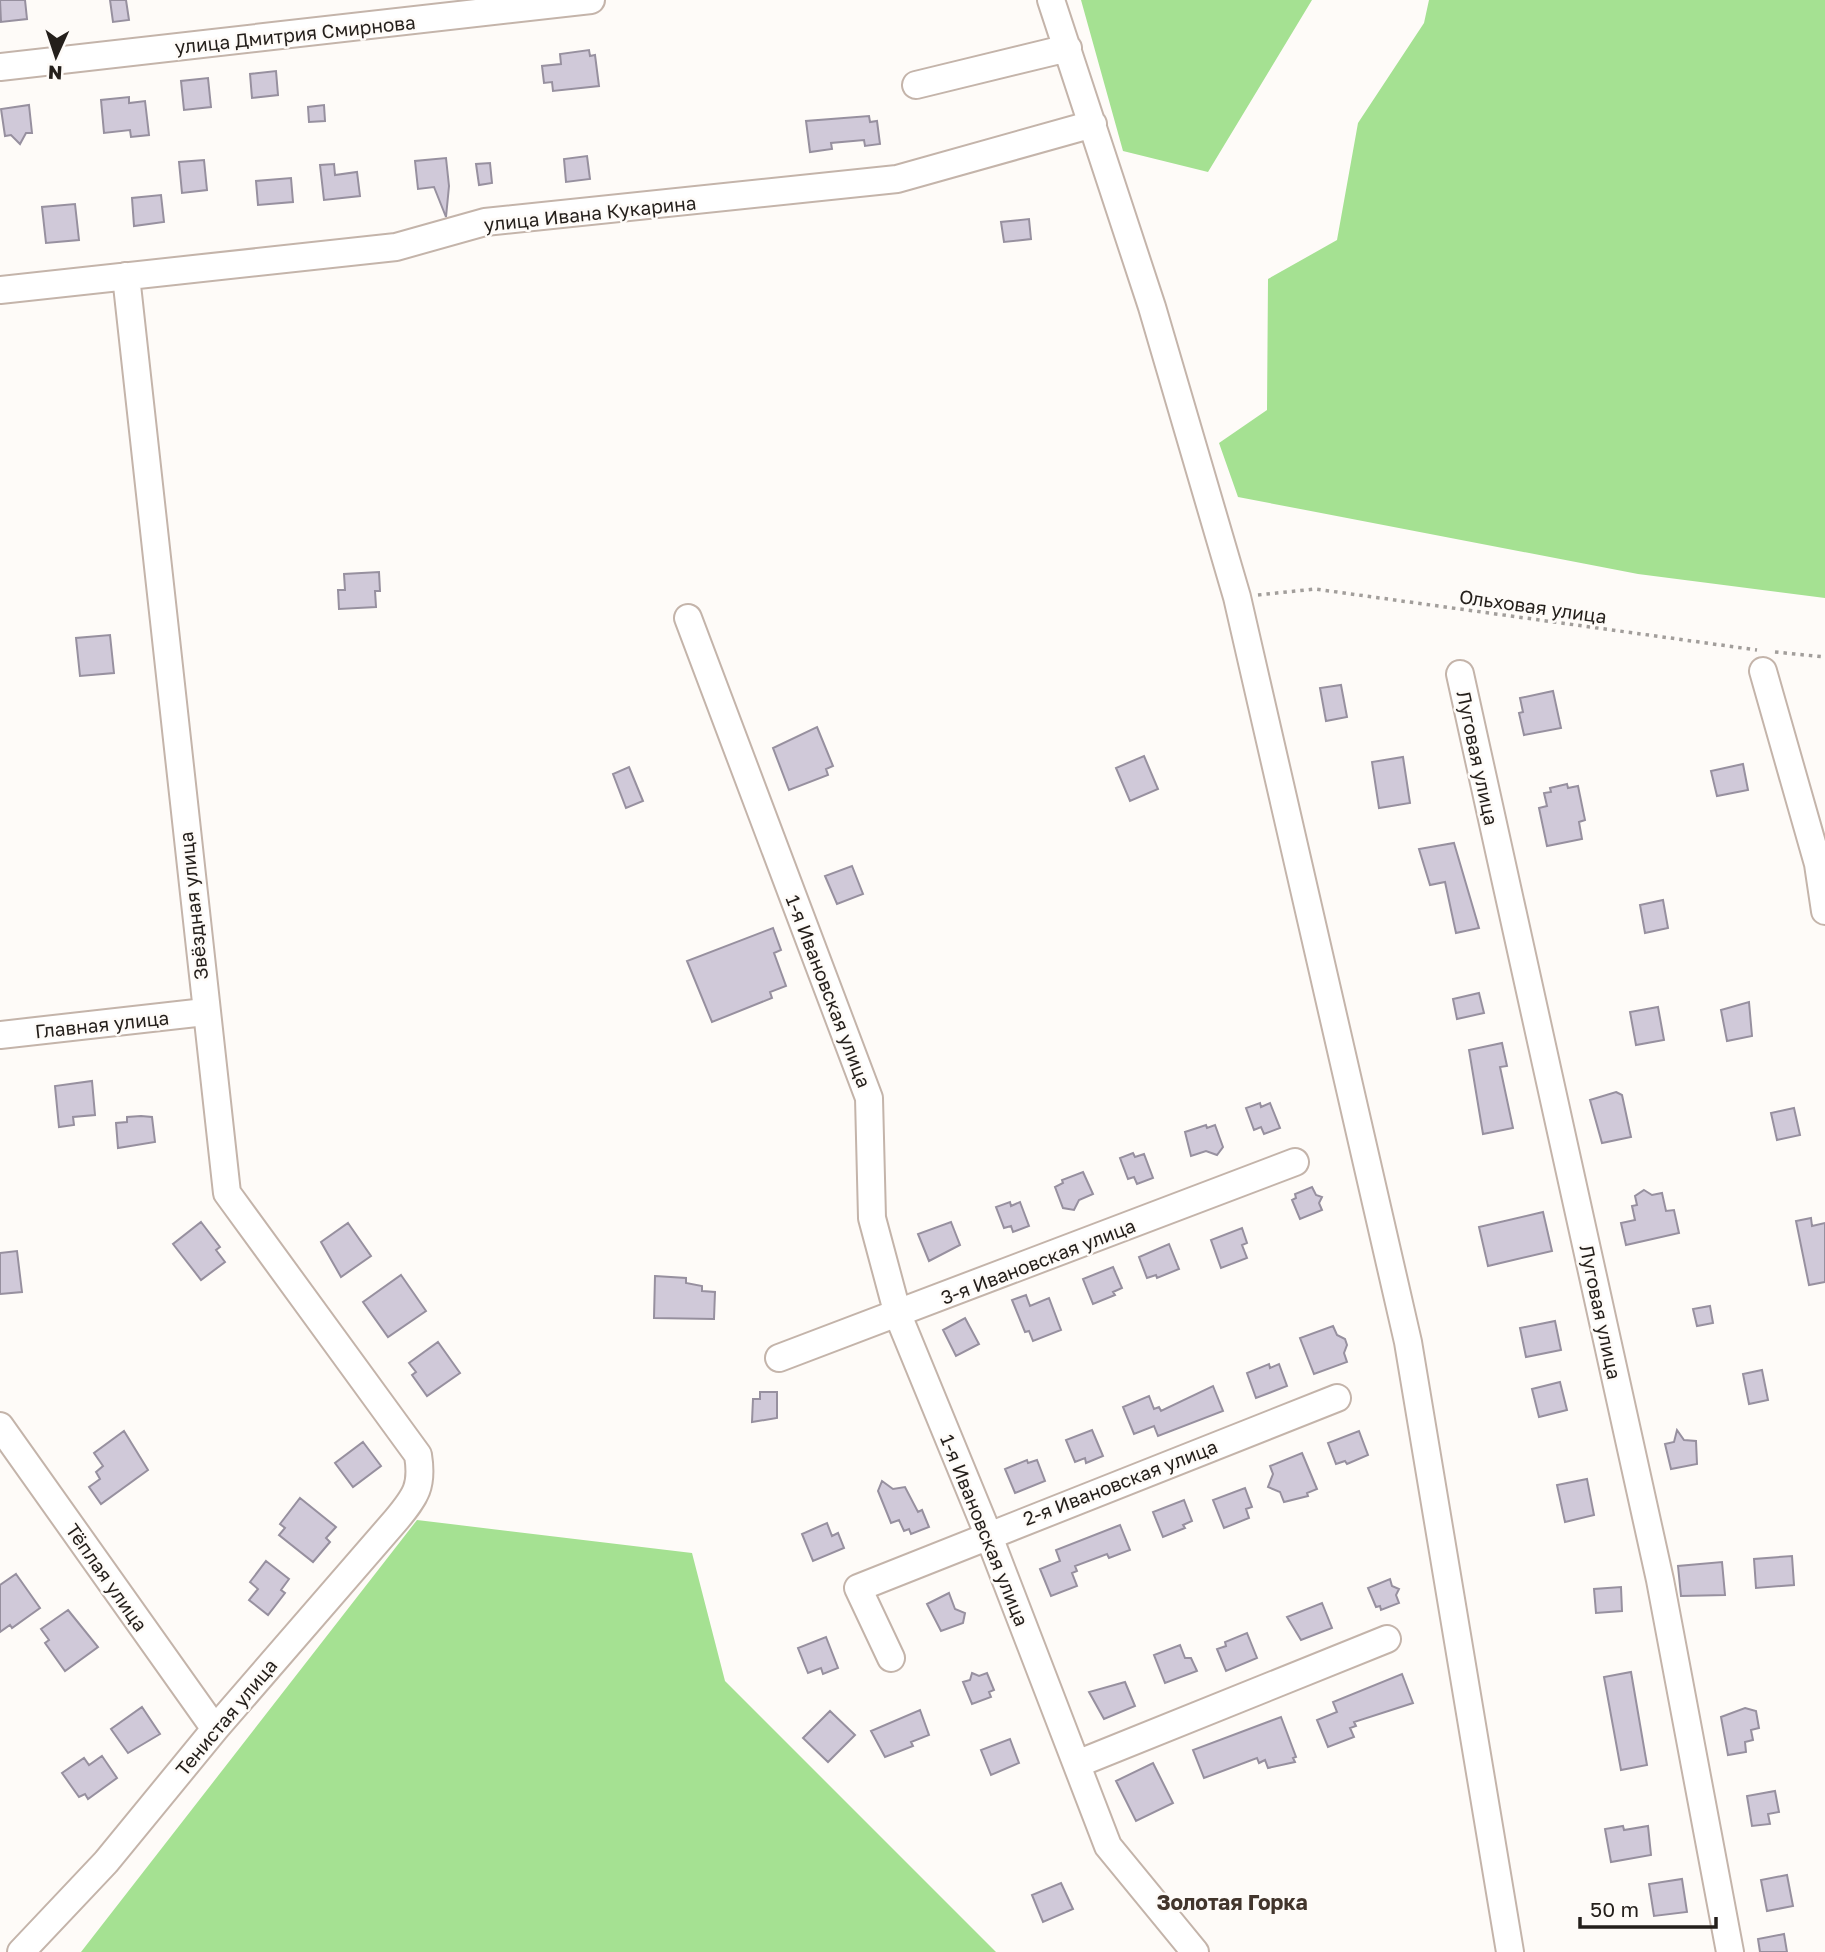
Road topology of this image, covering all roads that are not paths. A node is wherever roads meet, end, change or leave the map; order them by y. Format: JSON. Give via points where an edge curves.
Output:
{"nodes":[{"id":1,"x":591,"y":0,"type":"edge"},
{"id":2,"x":1051,"y":0,"type":"edge"},
{"id":3,"x":1068,"y":48,"type":"junction"},
{"id":4,"x":0,"y":66,"type":"edge"},
{"id":5,"x":916,"y":85,"type":"dead end"},
{"id":6,"x":1093,"y":124,"type":"junction"},
{"id":7,"x":126,"y":275,"type":"junction"},
{"id":8,"x":0,"y":290,"type":"edge"},
{"id":9,"x":688,"y":618,"type":"dead end"},
{"id":10,"x":1763,"y":671,"type":"dead end"},
{"id":11,"x":1460,"y":674,"type":"dead end"},
{"id":12,"x":1825,"y":911,"type":"edge"},
{"id":13,"x":205,"y":1013,"type":"junction"},
{"id":14,"x":0,"y":1035,"type":"edge"},
{"id":15,"x":1295,"y":1162,"type":"dead end"},
{"id":16,"x":898,"y":1315,"type":"junction"},
{"id":17,"x":779,"y":1358,"type":"dead end"},
{"id":18,"x":1337,"y":1398,"type":"dead end"},
{"id":19,"x":0,"y":1426,"type":"edge"},
{"id":20,"x":422,"y":1476,"type":"joint"},
{"id":21,"x":988,"y":1534,"type":"junction"},
{"id":22,"x":1387,"y":1639,"type":"dead end"},
{"id":23,"x":891,"y":1658,"type":"dead end"},
{"id":24,"x":215,"y":1729,"type":"junction"},
{"id":25,"x":1077,"y":1764,"type":"junction"},
{"id":26,"x":21,"y":1952,"type":"edge"},
{"id":27,"x":1195,"y":1952,"type":"edge"},
{"id":28,"x":1510,"y":1952,"type":"edge"},
{"id":29,"x":1730,"y":1952,"type":"edge"}],
"edges":[{"from":1,"to":4,"type":"street","name":"улица Дмитрия Смирнова"},
{"from":2,"to":3,"type":"street"},
{"from":3,"to":5,"type":"street"},
{"from":3,"to":6,"type":"street"},
{"from":6,"to":7,"type":"street","name":"улица Ивана Кукарина","via":[[897,179],[485,222],[396,247]]},
{"from":6,"to":28,"type":"street","via":[[1153,307],[1237,597],[1408,1342]]},
{"from":7,"to":8,"type":"street","name":"улица Ивана Кукарина"},
{"from":7,"to":13,"type":"street","name":"Звёздная улица"},
{"from":9,"to":16,"type":"street","name":"1-я Ивановская улица","via":[[869,1098],[872,1218]]},
{"from":10,"to":12,"type":"street","via":[[1818,864]]},
{"from":11,"to":29,"type":"street","name":"Луговая улица","via":[[1660,1580]]},
{"from":13,"to":14,"type":"street","name":"Главная улица"},
{"from":13,"to":20,"type":"street","name":"Звёздная улица","via":[[227,1193],[418,1455]]},
{"from":15,"to":16,"type":"street","name":"3-я Ивановская улица"},
{"from":16,"to":17,"type":"street","name":"3-я Ивановская улица"},
{"from":16,"to":21,"type":"street","name":"1-я Ивановская улица"},
{"from":18,"to":21,"type":"street","name":"2-я Ивановская улица"},
{"from":19,"to":24,"type":"street","name":"Тёплая улица"},
{"from":20,"to":24,"type":"street","name":"Тенистая улица","via":[[414,1497],[396,1520]]},
{"from":21,"to":23,"type":"street","name":"2-я Ивановская улица","via":[[858,1588]]},
{"from":21,"to":25,"type":"street","name":"1-я Ивановская улица"},
{"from":22,"to":25,"type":"street"},
{"from":24,"to":26,"type":"street","name":"Тенистая улица","via":[[106,1862]]},
{"from":25,"to":27,"type":"street","name":"1-я Ивановская улица","via":[[1108,1846]]}]}
